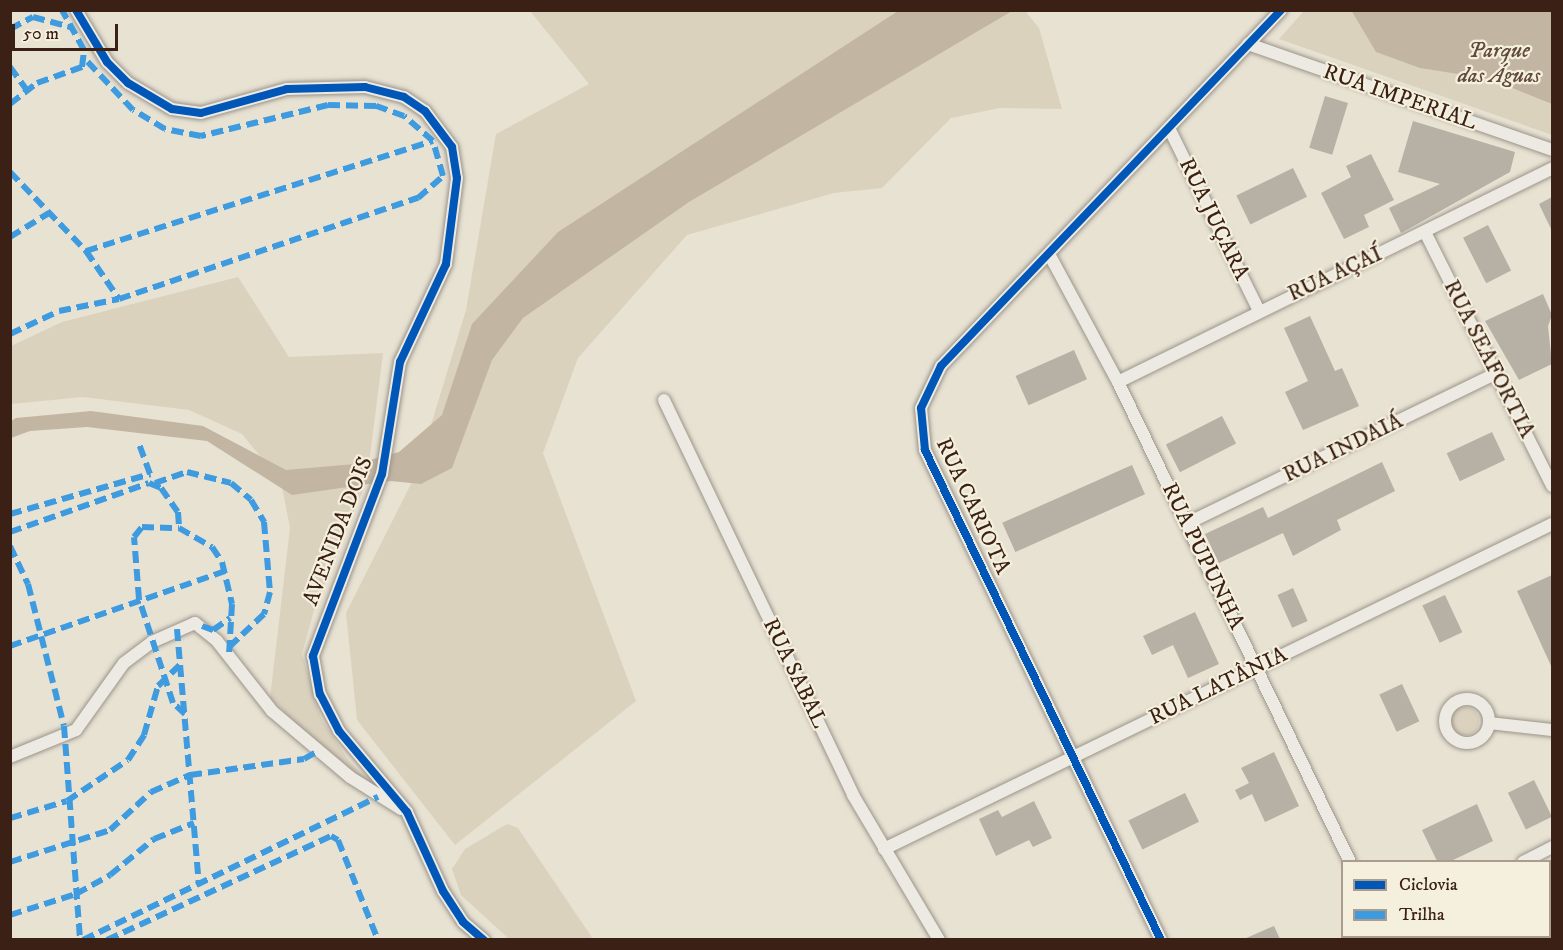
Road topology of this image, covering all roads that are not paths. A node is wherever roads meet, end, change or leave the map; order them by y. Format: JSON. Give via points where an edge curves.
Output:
{"nodes":[{"id":1,"x":76,"y":10,"type":"edge"},
{"id":2,"x":1281,"y":10,"type":"edge"},
{"id":3,"x":1248,"y":44,"type":"junction"},
{"id":4,"x":1169,"y":128,"type":"junction"},
{"id":5,"x":1552,"y":150,"type":"edge"},
{"id":6,"x":1552,"y":168,"type":"edge"},
{"id":7,"x":1425,"y":232,"type":"junction"},
{"id":8,"x":1049,"y":254,"type":"junction"},
{"id":9,"x":1258,"y":309,"type":"junction"},
{"id":10,"x":1497,"y":373,"type":"junction"},
{"id":11,"x":1118,"y":382,"type":"junction"},
{"id":12,"x":664,"y":400,"type":"dead end"},
{"id":13,"x":1552,"y":486,"type":"edge"},
{"id":14,"x":1188,"y":523,"type":"junction"},
{"id":15,"x":1552,"y":524,"type":"edge"},
{"id":16,"x":1257,"y":668,"type":"junction"},
{"id":17,"x":1489,"y":723,"type":"dead end"},
{"id":18,"x":1552,"y":730,"type":"edge"},
{"id":19,"x":1074,"y":756,"type":"junction"},
{"id":20,"x":10,"y":757,"type":"edge"},
{"id":21,"x":407,"y":812,"type":"junction"},
{"id":22,"x":1552,"y":847,"type":"edge"},
{"id":23,"x":884,"y":849,"type":"junction"},
{"id":24,"x":1350,"y":860,"type":"edge"},
{"id":25,"x":1524,"y":860,"type":"edge"},
{"id":26,"x":484,"y":939,"type":"edge"},
{"id":27,"x":939,"y":939,"type":"edge"},
{"id":28,"x":1161,"y":939,"type":"edge"}],
"edges":[{"from":1,"to":21,"type":"street","name":"AVENIDA DOIS","via":[[107,62],[128,83],[172,109],[201,113],[287,89],[365,87],[404,97],[425,111],[452,147],[457,178],[446,264],[400,362],[382,474],[313,656],[320,694],[339,731]]},
{"from":2,"to":3,"type":"street","name":"RUA CARIOTA"},
{"from":3,"to":4,"type":"street","name":"RUA CARIOTA"},
{"from":3,"to":5,"type":"street","name":"RUA IMPERIAL"},
{"from":4,"to":8,"type":"street","name":"RUA CARIOTA"},
{"from":4,"to":9,"type":"street","name":"RUA JUÇARA"},
{"from":6,"to":7,"type":"street","name":"RUA AÇAÍ"},
{"from":7,"to":9,"type":"street","name":"RUA AÇAÍ"},
{"from":7,"to":10,"type":"street","name":"RUA SEAFORTIA"},
{"from":8,"to":11,"type":"street","name":"RUA PUPUNHA"},
{"from":8,"to":19,"type":"street","name":"RUA CARIOTA","via":[[941,366],[927,392],[920,423],[925,450]]},
{"from":9,"to":11,"type":"street","name":"RUA AÇAÍ"},
{"from":10,"to":13,"type":"street","name":"RUA SEAFORTIA"},
{"from":10,"to":14,"type":"street","name":"RUA INDAIÁ"},
{"from":11,"to":14,"type":"street","name":"RUA PUPUNHA"},
{"from":12,"to":23,"type":"street","name":"RUA SABAL"},
{"from":14,"to":16,"type":"street","name":"RUA PUPUNHA"},
{"from":15,"to":16,"type":"street","name":"RUA LATÂNIA"},
{"from":16,"to":19,"type":"street","name":"RUA LATÂNIA"},
{"from":16,"to":24,"type":"street","name":"RUA PUPUNHA"},
{"from":17,"to":18,"type":"street"},
{"from":19,"to":23,"type":"street","name":"RUA LATÂNIA"},
{"from":19,"to":28,"type":"street","name":"RUA CARIOTA"},
{"from":20,"to":21,"type":"street","via":[[76,730],[124,663],[153,642],[195,623],[217,641],[272,711],[350,777]]},
{"from":21,"to":26,"type":"street","name":"AVENIDA DOIS","via":[[443,891],[464,922]]},
{"from":22,"to":25,"type":"street"},
{"from":23,"to":27,"type":"street","name":"RUA SABAL"}]}
